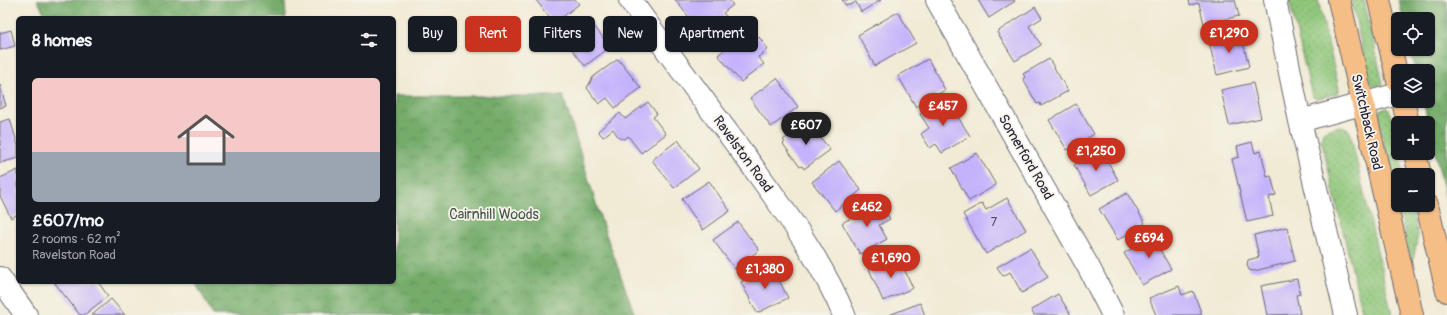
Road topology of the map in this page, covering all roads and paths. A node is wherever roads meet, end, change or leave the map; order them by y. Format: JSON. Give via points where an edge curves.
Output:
{"nodes":[{"id":1,"x":630,"y":0,"type":"edge"},
{"id":2,"x":937,"y":0,"type":"edge"},
{"id":3,"x":1275,"y":0,"type":"edge"},
{"id":4,"x":1339,"y":0,"type":"edge"},
{"id":5,"x":1379,"y":0,"type":"edge"},
{"id":6,"x":1394,"y":64,"type":"edge"},
{"id":7,"x":1391,"y":96,"type":"edge"},
{"id":8,"x":1363,"y":104,"type":"junction"},
{"id":9,"x":1300,"y":121,"type":"junction"},
{"id":10,"x":1429,"y":212,"type":"edge"},
{"id":11,"x":0,"y":278,"type":"edge"},
{"id":12,"x":1447,"y":291,"type":"edge"},
{"id":13,"x":26,"y":315,"type":"edge"},
{"id":14,"x":844,"y":315,"type":"edge"},
{"id":15,"x":1113,"y":315,"type":"edge"},
{"id":16,"x":1346,"y":315,"type":"edge"},
{"id":17,"x":1412,"y":315,"type":"edge"}],
"edges":[{"from":1,"to":14,"type":"street","name":"Ravelston Road","via":[[808,245]]},
{"from":2,"to":15,"type":"street","name":"Somerford Road"},
{"from":3,"to":9,"type":"street"},
{"from":4,"to":8,"type":"main road","name":"Switchback Road"},
{"from":5,"to":6,"type":"main road"},
{"from":7,"to":8,"type":"street"},
{"from":8,"to":9,"type":"street"},
{"from":8,"to":17,"type":"main road","name":"Switchback Road"},
{"from":9,"to":16,"type":"street"},
{"from":10,"to":12,"type":"main road"},
{"from":11,"to":13,"type":"street"}]}
